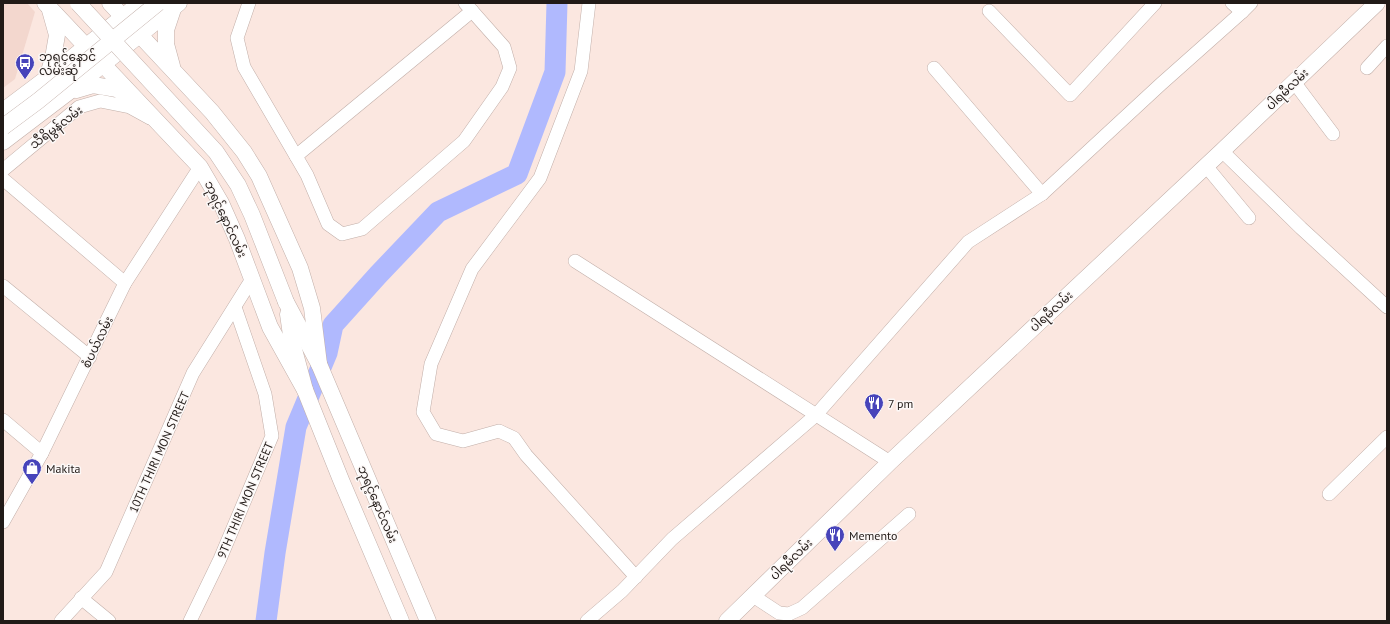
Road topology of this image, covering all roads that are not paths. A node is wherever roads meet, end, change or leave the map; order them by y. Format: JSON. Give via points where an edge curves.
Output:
{"nodes":[{"id":1,"x":78,"y":3,"type":"edge"},
{"id":2,"x":110,"y":3,"type":"edge"},
{"id":3,"x":140,"y":3,"type":"edge"},
{"id":4,"x":158,"y":3,"type":"edge"},
{"id":5,"x":249,"y":3,"type":"edge"},
{"id":6,"x":589,"y":3,"type":"edge"},
{"id":7,"x":1155,"y":3,"type":"edge"},
{"id":8,"x":1232,"y":3,"type":"edge"},
{"id":9,"x":1377,"y":3,"type":"edge"},
{"id":10,"x":176,"y":5,"type":"edge"},
{"id":11,"x":47,"y":6,"type":"edge"},
{"id":12,"x":468,"y":7,"type":"edge"},
{"id":13,"x":1246,"y":8,"type":"edge"},
{"id":14,"x":989,"y":11,"type":"dead end"},
{"id":15,"x":123,"y":16,"type":"junction"},
{"id":16,"x":141,"y":35,"type":"junction"},
{"id":17,"x":86,"y":46,"type":"junction"},
{"id":18,"x":1387,"y":46,"type":"edge"},
{"id":19,"x":104,"y":65,"type":"junction"},
{"id":20,"x":934,"y":68,"type":"dead end"},
{"id":21,"x":1367,"y":68,"type":"dead end"},
{"id":22,"x":173,"y":69,"type":"junction"},
{"id":23,"x":47,"y":78,"type":"junction"},
{"id":24,"x":1294,"y":82,"type":"junction"},
{"id":25,"x":70,"y":91,"type":"junction"},
{"id":26,"x":138,"y":102,"type":"junction"},
{"id":27,"x":3,"y":111,"type":"edge"},
{"id":28,"x":160,"y":124,"type":"junction"},
{"id":29,"x":3,"y":127,"type":"edge"},
{"id":30,"x":1333,"y":134,"type":"dead end"},
{"id":31,"x":3,"y":142,"type":"edge"},
{"id":32,"x":1222,"y":151,"type":"junction"},
{"id":33,"x":296,"y":156,"type":"junction"},
{"id":34,"x":1206,"y":166,"type":"junction"},
{"id":35,"x":200,"y":168,"type":"junction"},
{"id":36,"x":3,"y":170,"type":"edge"},
{"id":37,"x":3,"y":179,"type":"edge"},
{"id":38,"x":1042,"y":194,"type":"junction"},
{"id":39,"x":1249,"y":218,"type":"dead end"},
{"id":40,"x":575,"y":261,"type":"dead end"},
{"id":41,"x":252,"y":279,"type":"junction"},
{"id":42,"x":125,"y":283,"type":"junction"},
{"id":43,"x":3,"y":286,"type":"edge"},
{"id":44,"x":286,"y":302,"type":"junction"},
{"id":45,"x":235,"y":307,"type":"junction"},
{"id":46,"x":1387,"y":307,"type":"edge"},
{"id":47,"x":90,"y":357,"type":"junction"},
{"id":48,"x":319,"y":364,"type":"junction"},
{"id":49,"x":305,"y":390,"type":"junction"},
{"id":50,"x":816,"y":416,"type":"junction"},
{"id":51,"x":3,"y":420,"type":"edge"},
{"id":52,"x":1387,"y":437,"type":"edge"},
{"id":53,"x":42,"y":453,"type":"junction"},
{"id":54,"x":890,"y":462,"type":"junction"},
{"id":55,"x":1330,"y":494,"type":"dead end"},
{"id":56,"x":909,"y":514,"type":"dead end"},
{"id":57,"x":3,"y":522,"type":"edge"},
{"id":58,"x":636,"y":577,"type":"junction"},
{"id":59,"x":753,"y":596,"type":"junction"},
{"id":60,"x":81,"y":598,"type":"junction"},
{"id":61,"x":61,"y":621,"type":"edge"},
{"id":62,"x":109,"y":621,"type":"edge"},
{"id":63,"x":190,"y":621,"type":"edge"},
{"id":64,"x":401,"y":621,"type":"edge"},
{"id":65,"x":428,"y":621,"type":"edge"},
{"id":66,"x":587,"y":621,"type":"edge"},
{"id":67,"x":727,"y":621,"type":"edge"}],
"edges":[{"from":1,"to":44,"type":"main road","name":"ဘုရင့်နောင်လမ်း","bridge":true,"via":[[216,152],[238,185],[252,215]]},
{"from":2,"to":15,"type":"main road","name":"ဘုရင့်နောင်လမ်း"},
{"from":3,"to":15,"type":"main road"},
{"from":4,"to":29,"type":"main road","bridge":true},
{"from":5,"to":33,"type":"street","via":[[237,38],[244,67]]},
{"from":6,"to":58,"type":"street","via":[[581,71],[540,178],[472,269],[431,364],[423,412],[436,434],[463,441],[499,431],[514,438],[526,455]]},
{"from":7,"to":14,"type":"street","via":[[1070,96]]},
{"from":8,"to":13,"type":"street"},
{"from":9,"to":24,"type":"main road","name":"ပါရမီလမ်း"},
{"from":10,"to":16,"type":"main road"},
{"from":10,"to":22,"type":"main road","via":[[166,30],[166,44]]},
{"from":11,"to":17,"type":"main road","name":"ဘုရင့်နောင်လမ်း"},
{"from":11,"to":23,"type":"main road","via":[[57,35]]},
{"from":12,"to":33,"type":"street"},
{"from":12,"to":33,"type":"street","via":[[504,47],[510,68],[502,87],[464,141],[362,230],[342,234],[328,224]]},
{"from":13,"to":38,"type":"street"},
{"from":15,"to":16,"type":"main road","name":"ဘုရင့်နောင်လမ်း"},
{"from":15,"to":17,"type":"main road"},
{"from":16,"to":19,"type":"main road"},
{"from":16,"to":22,"type":"main road","name":"ဘုရင့်နောင်လမ်း"},
{"from":17,"to":19,"type":"main road","name":"ဘုရင့်နောင်လမ်း"},
{"from":17,"to":23,"type":"main road"},
{"from":18,"to":21,"type":"street"},
{"from":19,"to":25,"type":"main road"},
{"from":19,"to":26,"type":"main road","name":"ဘုရင့်နောင်လမ်း"},
{"from":20,"to":38,"type":"street"},
{"from":22,"to":48,"type":"main road","name":"ဘုရင့်နောင်လမ်း","via":[[229,132],[259,176],[300,268],[312,308]]},
{"from":23,"to":27,"type":"main road"},
{"from":24,"to":30,"type":"street"},
{"from":24,"to":32,"type":"main road","name":"ပါရမီလမ်း"},
{"from":25,"to":26,"type":"main road","via":[[93,85],[117,90]]},
{"from":25,"to":31,"type":"main road"},
{"from":26,"to":28,"type":"main road","name":"ဘုရင့်နောင်လမ်း"},
{"from":28,"to":35,"type":"main road","name":"ဘုရင့်နောင်လမ်း"},
{"from":28,"to":36,"type":"street","name":"သီရိမွန်လမ်း","via":[[130,107],[100,101],[78,107]]},
{"from":32,"to":34,"type":"main road","name":"ပါရမီလမ်း"},
{"from":32,"to":46,"type":"street"},
{"from":34,"to":39,"type":"street"},
{"from":34,"to":54,"type":"main road","name":"ပါရမီလမ်း"},
{"from":35,"to":41,"type":"main road","name":"ဘုရင့်နောင်လမ်း","via":[[221,203]]},
{"from":35,"to":42,"type":"street","name":"စံပယ်လမ်း"},
{"from":37,"to":42,"type":"street"},
{"from":38,"to":50,"type":"street","via":[[968,242]]},
{"from":40,"to":50,"type":"street"},
{"from":41,"to":45,"type":"street","name":"10TH THIRI MON STREET"},
{"from":41,"to":49,"type":"main road","name":"ဘုရင့်နောင်လမ်း","via":[[270,327]]},
{"from":42,"to":47,"type":"street","name":"စံပယ်လမ်း"},
{"from":43,"to":47,"type":"street"},
{"from":44,"to":48,"type":"main road","name":"ဘုရင့်နောင်လမ်း"},
{"from":44,"to":49,"type":"main road","name":"ဘုရင့်နောင်လမ်း","via":[[292,342]]},
{"from":45,"to":60,"type":"street","name":"10TH THIRI MON STREET","via":[[193,373],[106,572]]},
{"from":45,"to":63,"type":"street","name":"9TH THIRI MON STREET","via":[[266,394],[272,436],[220,560]]},
{"from":47,"to":53,"type":"street","name":"စံပယ်လမ်း"},
{"from":48,"to":65,"type":"main road","name":"ဘုရင့်နောင်လမ်း"},
{"from":49,"to":64,"type":"main road","name":"ဘုရင့်နောင်လမ်း"},
{"from":50,"to":54,"type":"street"},
{"from":50,"to":58,"type":"street","via":[[672,539]]},
{"from":51,"to":53,"type":"street"},
{"from":52,"to":55,"type":"street"},
{"from":53,"to":57,"type":"street","name":"စံပယ်လမ်း"},
{"from":54,"to":59,"type":"main road","name":"ပါရမီလမ်း"},
{"from":56,"to":59,"type":"street","via":[[802,608],[789,614],[779,613]]},
{"from":58,"to":66,"type":"street"},
{"from":59,"to":67,"type":"main road","name":"ပါရမီလမ်း"},
{"from":60,"to":61,"type":"street","name":"10TH THIRI MON STREET"},
{"from":60,"to":62,"type":"street"}]}
